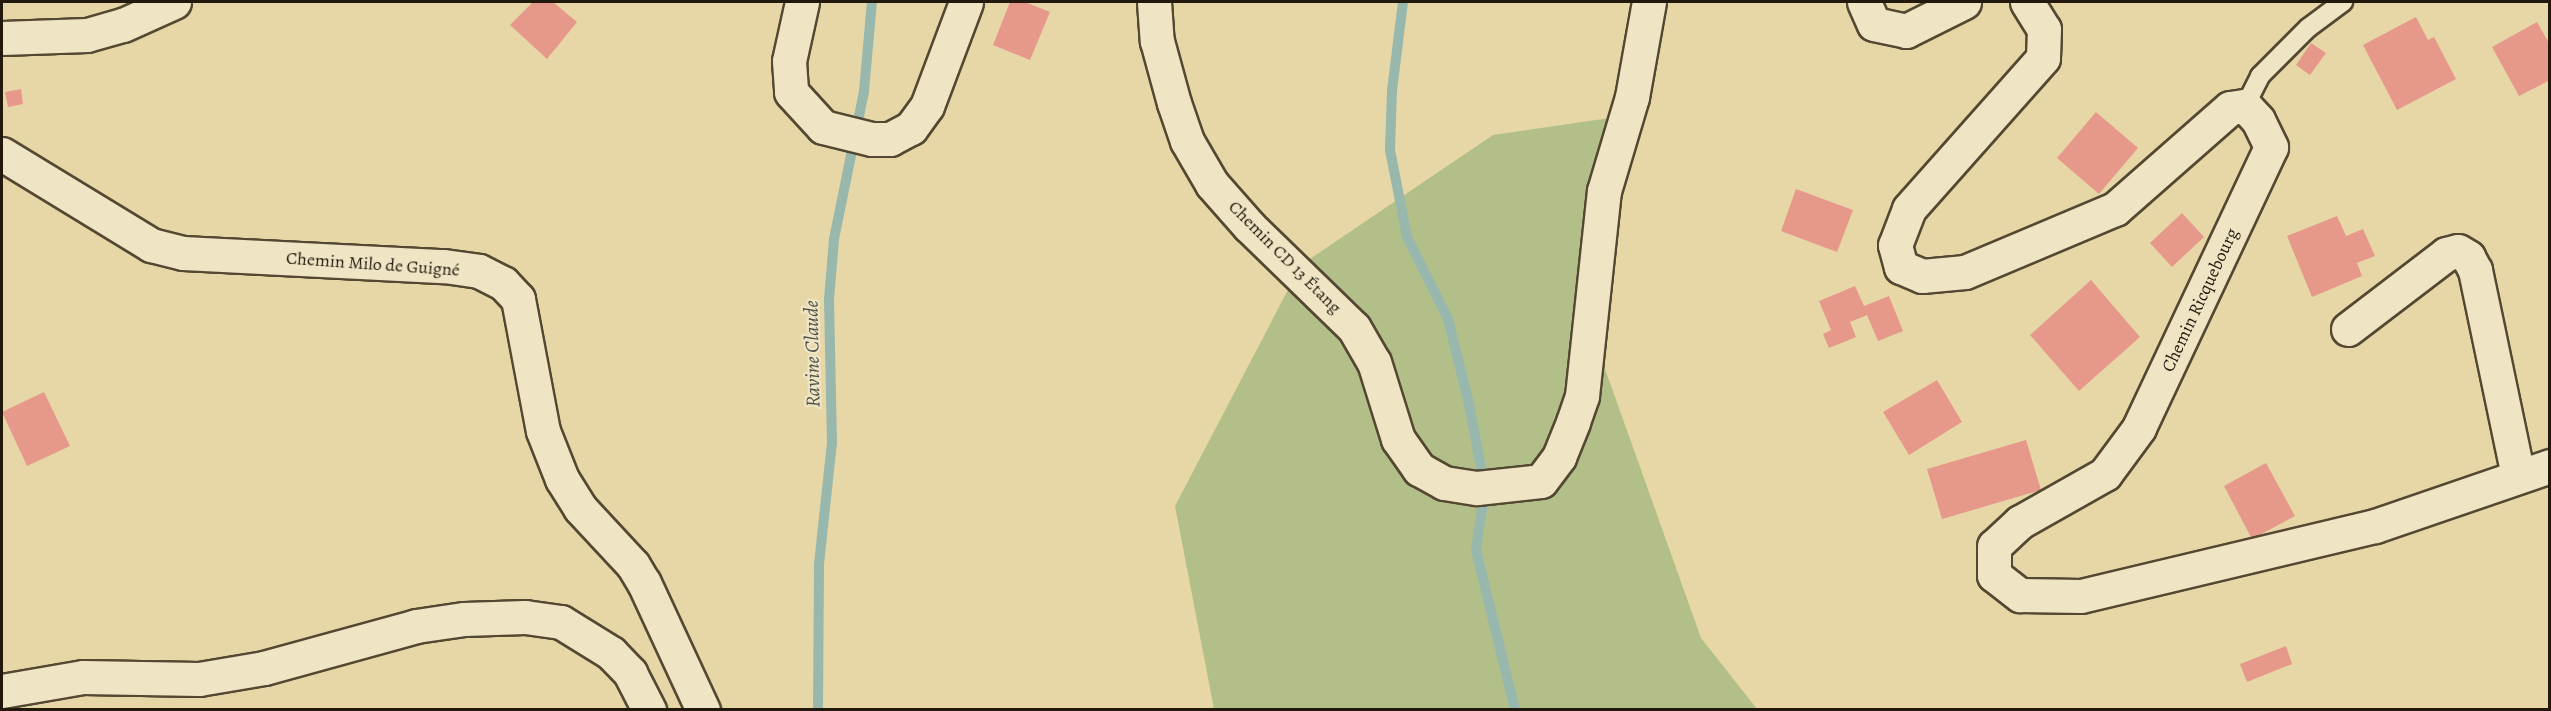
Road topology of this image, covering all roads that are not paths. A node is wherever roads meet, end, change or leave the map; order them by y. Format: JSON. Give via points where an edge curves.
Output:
{"nodes":[{"id":1,"x":174,"y":2,"type":"edge"},
{"id":2,"x":802,"y":2,"type":"edge"},
{"id":3,"x":966,"y":2,"type":"edge"},
{"id":4,"x":1154,"y":2,"type":"edge"},
{"id":5,"x":1649,"y":2,"type":"edge"},
{"id":6,"x":1864,"y":2,"type":"edge"},
{"id":7,"x":1964,"y":2,"type":"edge"},
{"id":8,"x":2027,"y":2,"type":"edge"},
{"id":9,"x":2343,"y":2,"type":"edge"},
{"id":10,"x":2,"y":38,"type":"edge"},
{"id":11,"x":2245,"y":106,"type":"junction"},
{"id":12,"x":2,"y":154,"type":"edge"},
{"id":13,"x":2348,"y":328,"type":"dead end"},
{"id":14,"x":2550,"y":466,"type":"edge"},
{"id":15,"x":2518,"y":477,"type":"junction"},
{"id":16,"x":2,"y":691,"type":"edge"},
{"id":17,"x":649,"y":710,"type":"edge"},
{"id":18,"x":703,"y":710,"type":"edge"}],
"edges":[{"from":1,"to":10,"type":"street","via":[[123,25],[87,35]]},
{"from":2,"to":3,"type":"street","via":[[789,61],[791,92],[823,127],[872,139],[890,139],[911,128],[927,106]]},
{"from":4,"to":5,"type":"street","name":"Chemin CD 13 Étang","via":[[1157,41],[1187,141],[1212,184],[1249,226],[1354,328],[1374,362],[1405,453],[1432,479],[1455,486],[1503,486],[1540,481],[1559,457],[1582,396],[1604,191],[1632,97]]},
{"from":6,"to":7,"type":"street","via":[[1874,24],[1906,31]]},
{"from":8,"to":11,"type":"street","via":[[2044,29],[2046,46],[2041,63],[1909,209],[1895,245],[1901,267],[1922,276],[1965,272],[2115,209],[2230,108]]},
{"from":9,"to":11,"type":"lane","via":[[2308,28],[2260,76]]},
{"from":11,"to":15,"type":"street","name":"Chemin Ricquebourg","via":[[2258,120],[2271,147],[2139,428],[2105,474],[2020,522],[1994,546],[1994,575],[2020,596],[2081,596],[2375,526]]},
{"from":12,"to":18,"type":"street","name":"Chemin Milo de Guigné","via":[[151,245],[183,253],[444,266],[479,272],[503,283],[518,299],[543,432],[562,479],[580,508],[633,565]]},
{"from":13,"to":15,"type":"street","via":[[2446,254],[2458,251],[2468,257],[2475,270]]},
{"from":14,"to":15,"type":"street","name":"Chemin Ricquebourg"},
{"from":16,"to":17,"type":"street","via":[[83,677],[199,679],[264,668],[416,626],[464,619],[525,617],[561,622],[611,653],[630,673]]}]}
